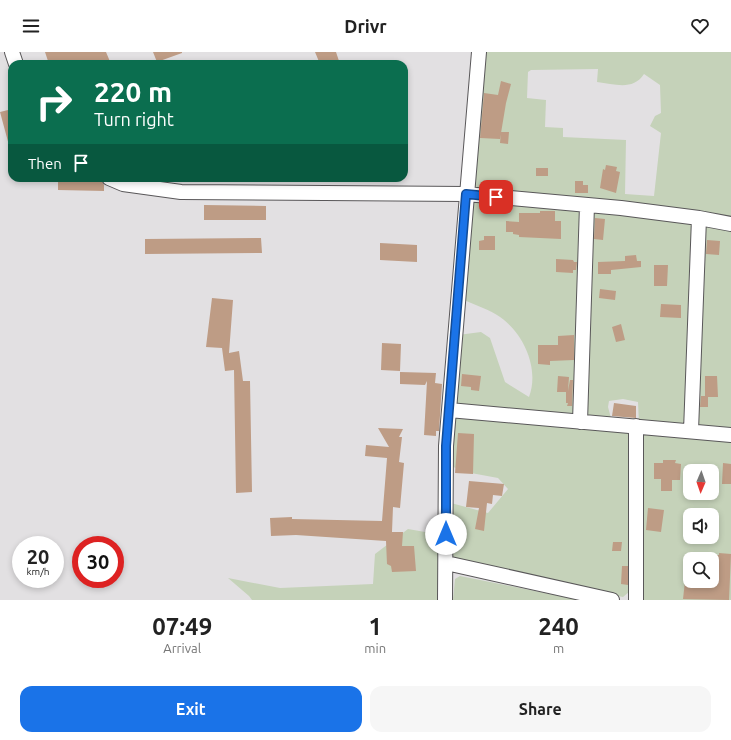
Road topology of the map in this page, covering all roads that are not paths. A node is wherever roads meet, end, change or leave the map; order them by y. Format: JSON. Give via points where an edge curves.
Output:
{"nodes":[{"id":1,"x":479,"y":52,"type":"edge"},
{"id":2,"x":118,"y":182,"type":"edge"},
{"id":3,"x":466,"y":194,"type":"junction"},
{"id":4,"x":587,"y":205,"type":"junction"},
{"id":5,"x":699,"y":218,"type":"junction"},
{"id":6,"x":731,"y":224,"type":"edge"},
{"id":7,"x":449,"y":410,"type":"junction"},
{"id":8,"x":580,"y":422,"type":"junction"},
{"id":9,"x":636,"y":426,"type":"junction"},
{"id":10,"x":691,"y":431,"type":"junction"},
{"id":11,"x":731,"y":435,"type":"edge"},
{"id":12,"x":446,"y":563,"type":"junction"},
{"id":13,"x":445,"y":600,"type":"edge"},
{"id":14,"x":612,"y":600,"type":"edge"},
{"id":15,"x":636,"y":600,"type":"edge"}],
"edges":[{"from":1,"to":3,"type":"street"},
{"from":2,"to":3,"type":"street","via":[[181,192]]},
{"from":3,"to":4,"type":"street"},
{"from":3,"to":7,"type":"street"},
{"from":4,"to":5,"type":"street"},
{"from":4,"to":8,"type":"street"},
{"from":5,"to":6,"type":"street"},
{"from":5,"to":10,"type":"street"},
{"from":7,"to":8,"type":"street"},
{"from":7,"to":12,"type":"street","via":[[446,446]]},
{"from":8,"to":9,"type":"street"},
{"from":9,"to":10,"type":"street"},
{"from":9,"to":15,"type":"street"},
{"from":10,"to":11,"type":"street"},
{"from":12,"to":13,"type":"street"},
{"from":12,"to":14,"type":"street"}]}
